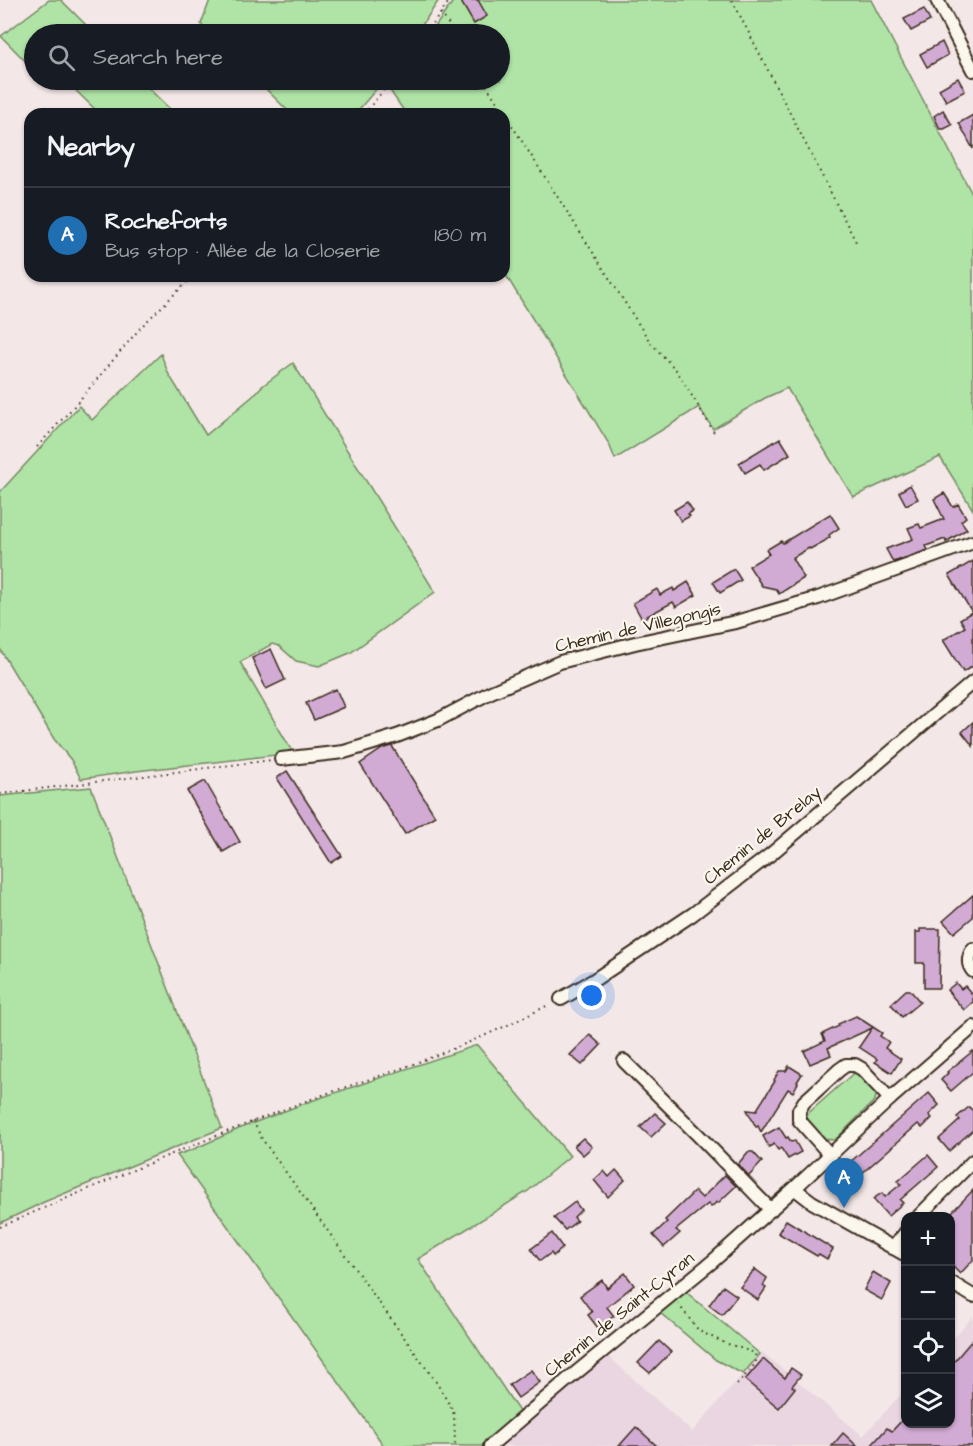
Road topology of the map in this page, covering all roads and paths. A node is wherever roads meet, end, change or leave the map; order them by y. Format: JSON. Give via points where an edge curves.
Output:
{"nodes":[{"id":1,"x":450,"y":0,"type":"edge"},
{"id":2,"x":732,"y":0,"type":"edge"},
{"id":3,"x":937,"y":0,"type":"edge"},
{"id":4,"x":441,"y":13,"type":"junction"},
{"id":5,"x":433,"y":24,"type":"edge"},
{"id":6,"x":448,"y":24,"type":"edge"},
{"id":7,"x":973,"y":70,"type":"edge"},
{"id":8,"x":384,"y":90,"type":"edge"},
{"id":9,"x":489,"y":90,"type":"edge"},
{"id":10,"x":369,"y":108,"type":"edge"},
{"id":11,"x":501,"y":108,"type":"edge"},
{"id":12,"x":510,"y":122,"type":"edge"},
{"id":13,"x":857,"y":244,"type":"dead end"},
{"id":14,"x":187,"y":282,"type":"edge"},
{"id":15,"x":714,"y":432,"type":"dead end"},
{"id":16,"x":37,"y":447,"type":"dead end"},
{"id":17,"x":973,"y":542,"type":"edge"},
{"id":18,"x":973,"y":682,"type":"edge"},
{"id":19,"x":281,"y":759,"type":"joint"},
{"id":20,"x":0,"y":794,"type":"edge"},
{"id":21,"x":973,"y":949,"type":"edge"},
{"id":22,"x":973,"y":971,"type":"edge"},
{"id":23,"x":561,"y":999,"type":"joint"},
{"id":24,"x":973,"y":1027,"type":"edge"},
{"id":25,"x":624,"y":1061,"type":"dead end"},
{"id":26,"x":890,"y":1099,"type":"junction"},
{"id":27,"x":253,"y":1121,"type":"junction"},
{"id":28,"x":831,"y":1156,"type":"junction"},
{"id":29,"x":973,"y":1161,"type":"edge"},
{"id":30,"x":797,"y":1186,"type":"junction"},
{"id":31,"x":771,"y":1210,"type":"junction"},
{"id":32,"x":923,"y":1212,"type":"edge"},
{"id":33,"x":0,"y":1227,"type":"edge"},
{"id":34,"x":901,"y":1238,"type":"edge"},
{"id":35,"x":893,"y":1248,"type":"junction"},
{"id":36,"x":901,"y":1252,"type":"edge"},
{"id":37,"x":955,"y":1285,"type":"edge"},
{"id":38,"x":670,"y":1295,"type":"junction"},
{"id":39,"x":973,"y":1296,"type":"edge"},
{"id":40,"x":734,"y":1388,"type":"dead end"},
{"id":41,"x":457,"y":1446,"type":"edge"},
{"id":42,"x":490,"y":1446,"type":"edge"}],
"edges":[{"from":1,"to":4,"type":"path"},
{"from":2,"to":13,"type":"path"},
{"from":3,"to":7,"type":"street"},
{"from":4,"to":5,"type":"path"},
{"from":4,"to":6,"type":"path"},
{"from":8,"to":10,"type":"path"},
{"from":9,"to":11,"type":"path"},
{"from":12,"to":15,"type":"path","via":[[650,342],[678,371]]},
{"from":14,"to":16,"type":"path","via":[[141,327]]},
{"from":17,"to":19,"type":"street","name":"Chemin de Villegongis","via":[[818,598],[747,619],[560,662],[397,736],[344,752]]},
{"from":18,"to":23,"type":"street","name":"Chemin de Brelay","via":[[771,854],[693,914]]},
{"from":19,"to":20,"type":"path"},
{"from":21,"to":22,"type":"street","via":[[968,959]]},
{"from":23,"to":27,"type":"path","via":[[450,1050]]},
{"from":24,"to":26,"type":"street","name":"Chemin de Saint-Cyran"},
{"from":25,"to":31,"type":"street"},
{"from":26,"to":28,"type":"street","name":"Chemin de Saint-Cyran"},
{"from":26,"to":28,"type":"street","via":[[862,1070],[846,1065],[804,1102],[799,1110],[800,1120]]},
{"from":27,"to":33,"type":"path"},
{"from":27,"to":41,"type":"path","via":[[436,1382],[454,1415]]},
{"from":28,"to":30,"type":"street","name":"Chemin de Saint-Cyran"},
{"from":29,"to":32,"type":"street"},
{"from":30,"to":31,"type":"street","name":"Chemin de Saint-Cyran"},
{"from":30,"to":35,"type":"street","via":[[812,1202]]},
{"from":31,"to":38,"type":"street","name":"Chemin de Saint-Cyran"},
{"from":34,"to":35,"type":"street"},
{"from":35,"to":36,"type":"street"},
{"from":37,"to":39,"type":"street"},
{"from":38,"to":40,"type":"path","via":[[699,1331],[755,1353],[756,1363]]},
{"from":38,"to":42,"type":"street","name":"Chemin de Saint-Cyran"}]}
